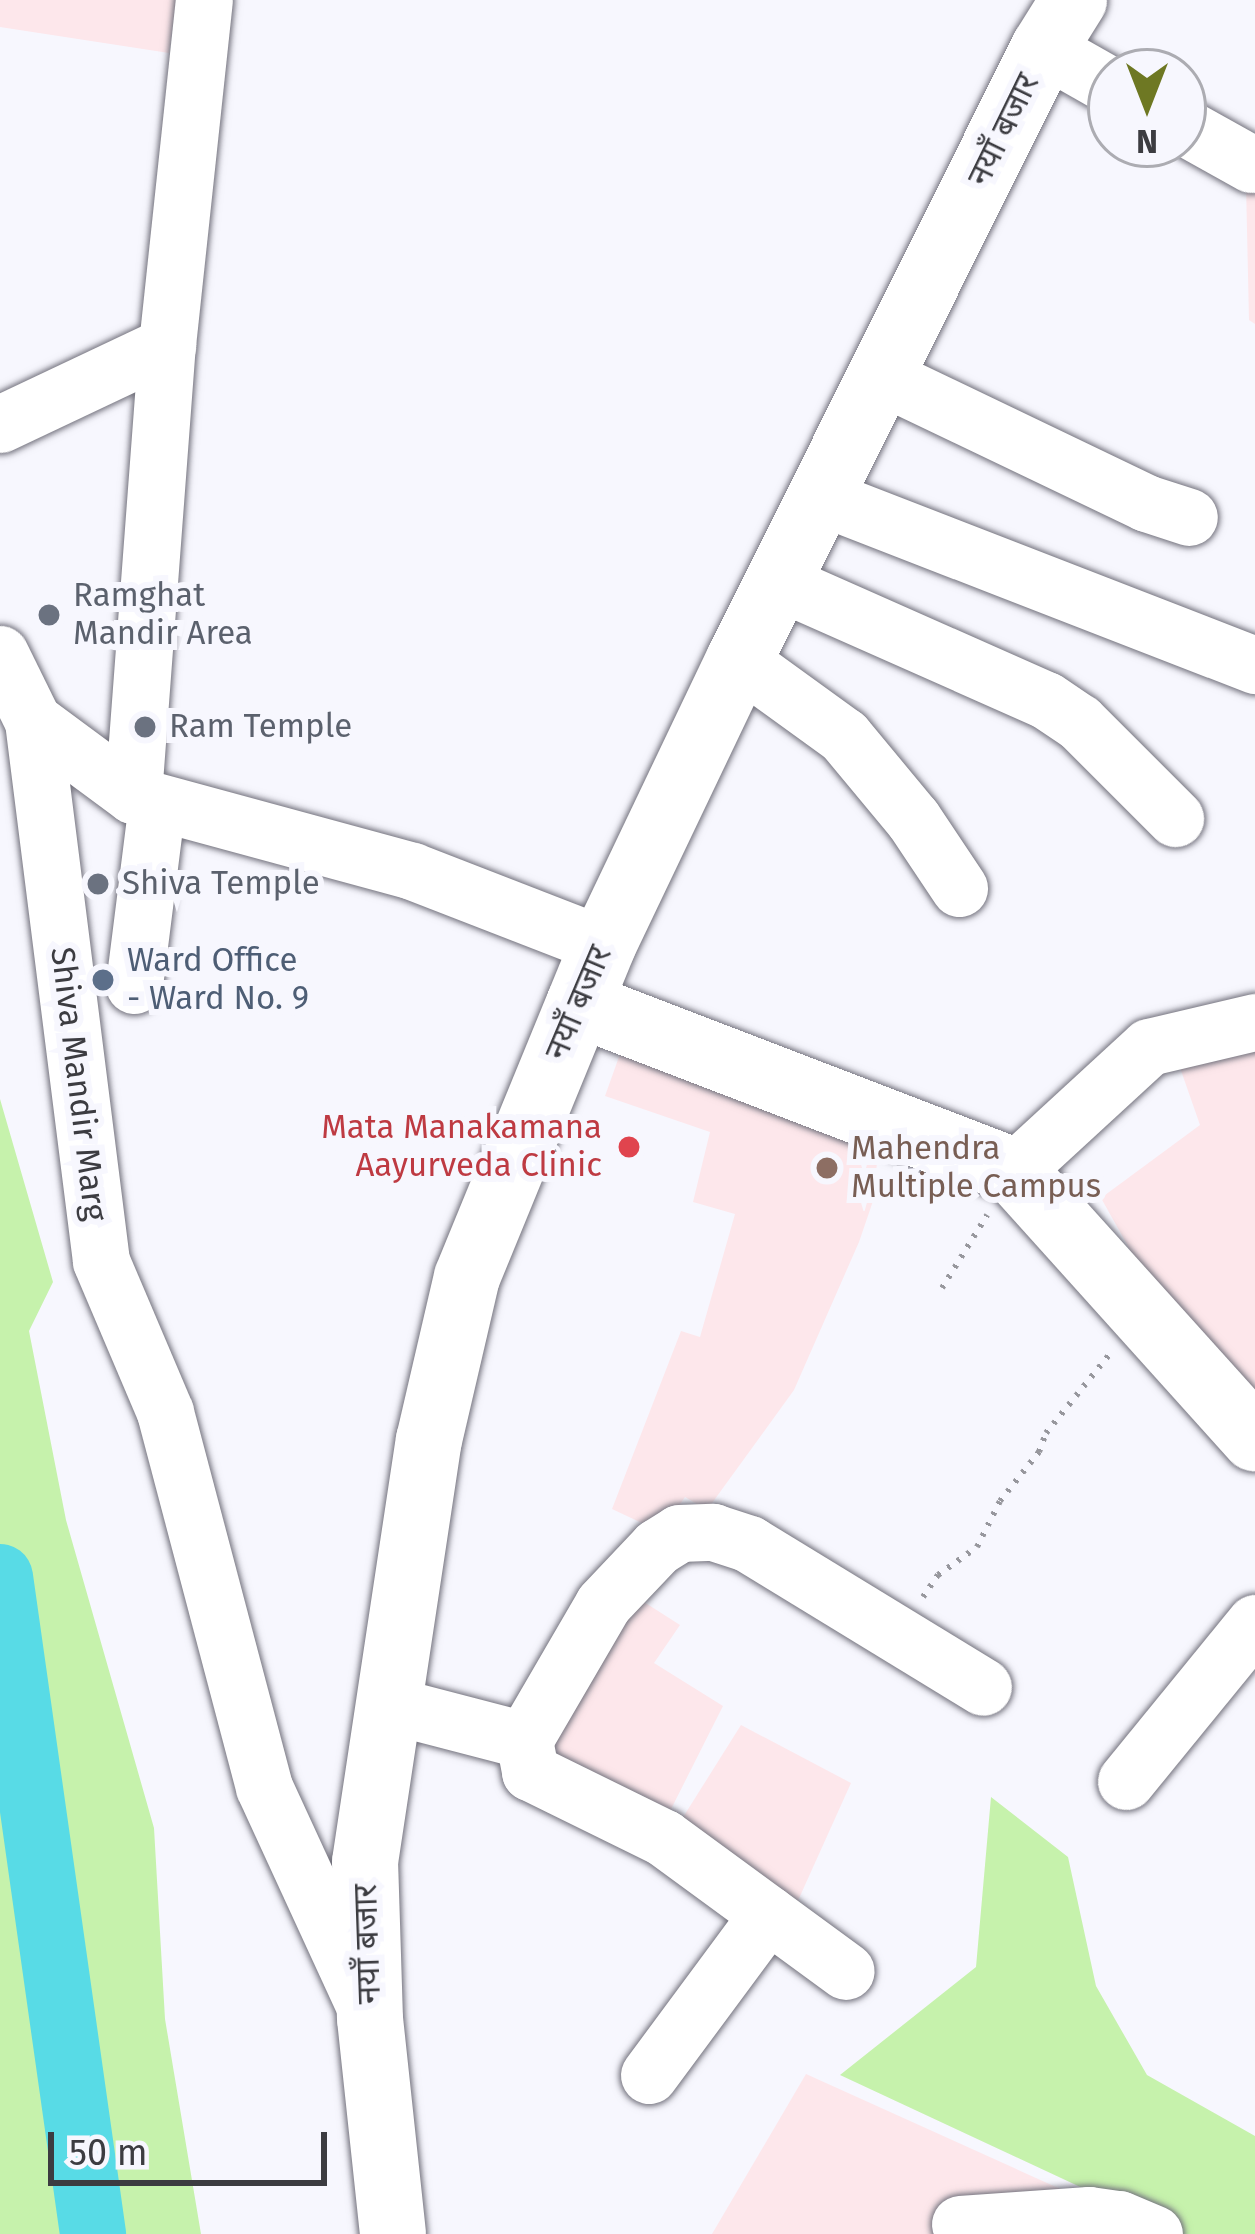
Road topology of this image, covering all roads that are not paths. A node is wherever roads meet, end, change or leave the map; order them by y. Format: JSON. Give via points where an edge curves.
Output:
{"nodes":[{"id":1,"x":204,"y":0,"type":"edge"},
{"id":2,"x":1059,"y":24,"type":"edge"},
{"id":3,"x":1087,"y":57,"type":"edge"},
{"id":4,"x":1207,"y":139,"type":"edge"},
{"id":5,"x":1251,"y":164,"type":"dead end"},
{"id":6,"x":166,"y":345,"type":"junction"},
{"id":7,"x":879,"y":375,"type":"junction"},
{"id":8,"x":0,"y":424,"type":"edge"},
{"id":9,"x":819,"y":496,"type":"junction"},
{"id":10,"x":1189,"y":517,"type":"dead end"},
{"id":11,"x":777,"y":581,"type":"junction"},
{"id":12,"x":0,"y":655,"type":"edge"},
{"id":13,"x":739,"y":659,"type":"junction"},
{"id":14,"x":1255,"y":665,"type":"edge"},
{"id":15,"x":32,"y":721,"type":"junction"},
{"id":16,"x":145,"y":798,"type":"junction"},
{"id":17,"x":1175,"y":818,"type":"dead end"},
{"id":18,"x":959,"y":889,"type":"dead end"},
{"id":19,"x":591,"y":974,"type":"junction"},
{"id":20,"x":134,"y":985,"type":"dead end"},
{"id":21,"x":1255,"y":1022,"type":"edge"},
{"id":22,"x":1014,"y":1171,"type":"junction"},
{"id":23,"x":1255,"y":1438,"type":"edge"},
{"id":24,"x":1255,"y":1623,"type":"edge"},
{"id":25,"x":982,"y":1687,"type":"dead end"},
{"id":26,"x":390,"y":1706,"type":"junction"},
{"id":27,"x":524,"y":1740,"type":"junction"},
{"id":28,"x":1126,"y":1781,"type":"dead end"},
{"id":29,"x":768,"y":1914,"type":"junction"},
{"id":30,"x":846,"y":1971,"type":"dead end"},
{"id":31,"x":370,"y":2019,"type":"junction"},
{"id":32,"x":649,"y":2075,"type":"dead end"},
{"id":33,"x":960,"y":2224,"type":"dead end"},
{"id":34,"x":393,"y":2234,"type":"edge"},
{"id":35,"x":1154,"y":2234,"type":"edge"}],
"edges":[{"from":1,"to":6,"type":"street"},
{"from":2,"to":3,"type":"street"},
{"from":2,"to":7,"type":"main road","name":"नयाँ बजार"},
{"from":4,"to":5,"type":"street"},
{"from":6,"to":8,"type":"street"},
{"from":6,"to":16,"type":"street"},
{"from":7,"to":9,"type":"main road","name":"नयाँ बजार"},
{"from":7,"to":10,"type":"street"},
{"from":9,"to":11,"type":"main road","name":"नयाँ बजार"},
{"from":9,"to":14,"type":"street"},
{"from":11,"to":13,"type":"main road","name":"नयाँ बजार"},
{"from":11,"to":17,"type":"street","via":[[1046,700],[1079,722]]},
{"from":12,"to":15,"type":"street"},
{"from":13,"to":18,"type":"street","via":[[844,736]]},
{"from":13,"to":19,"type":"main road","name":"नयाँ बजार"},
{"from":15,"to":16,"type":"street"},
{"from":15,"to":31,"type":"street","name":"Shiva Mandir Marg","via":[[100,1261],[166,1412],[264,1787]]},
{"from":16,"to":19,"type":"street","via":[[412,871]]},
{"from":16,"to":20,"type":"street"},
{"from":19,"to":22,"type":"main road"},
{"from":19,"to":26,"type":"main road","name":"नयाँ बजार","via":[[466,1277],[429,1440]]},
{"from":21,"to":22,"type":"street","via":[[1149,1047]]},
{"from":22,"to":23,"type":"main road"},
{"from":24,"to":28,"type":"street"},
{"from":25,"to":27,"type":"street","via":[[749,1544],[713,1532],[679,1533],[603,1604]]},
{"from":26,"to":27,"type":"street"},
{"from":26,"to":31,"type":"main road","name":"नयाँ बजार","via":[[365,1862]]},
{"from":27,"to":29,"type":"street","via":[[530,1772],[664,1838]]},
{"from":29,"to":30,"type":"street"},
{"from":29,"to":32,"type":"street"},
{"from":31,"to":34,"type":"main road","name":"नयाँ बजार"},
{"from":33,"to":35,"type":"street","via":[[1089,2215]]}]}
